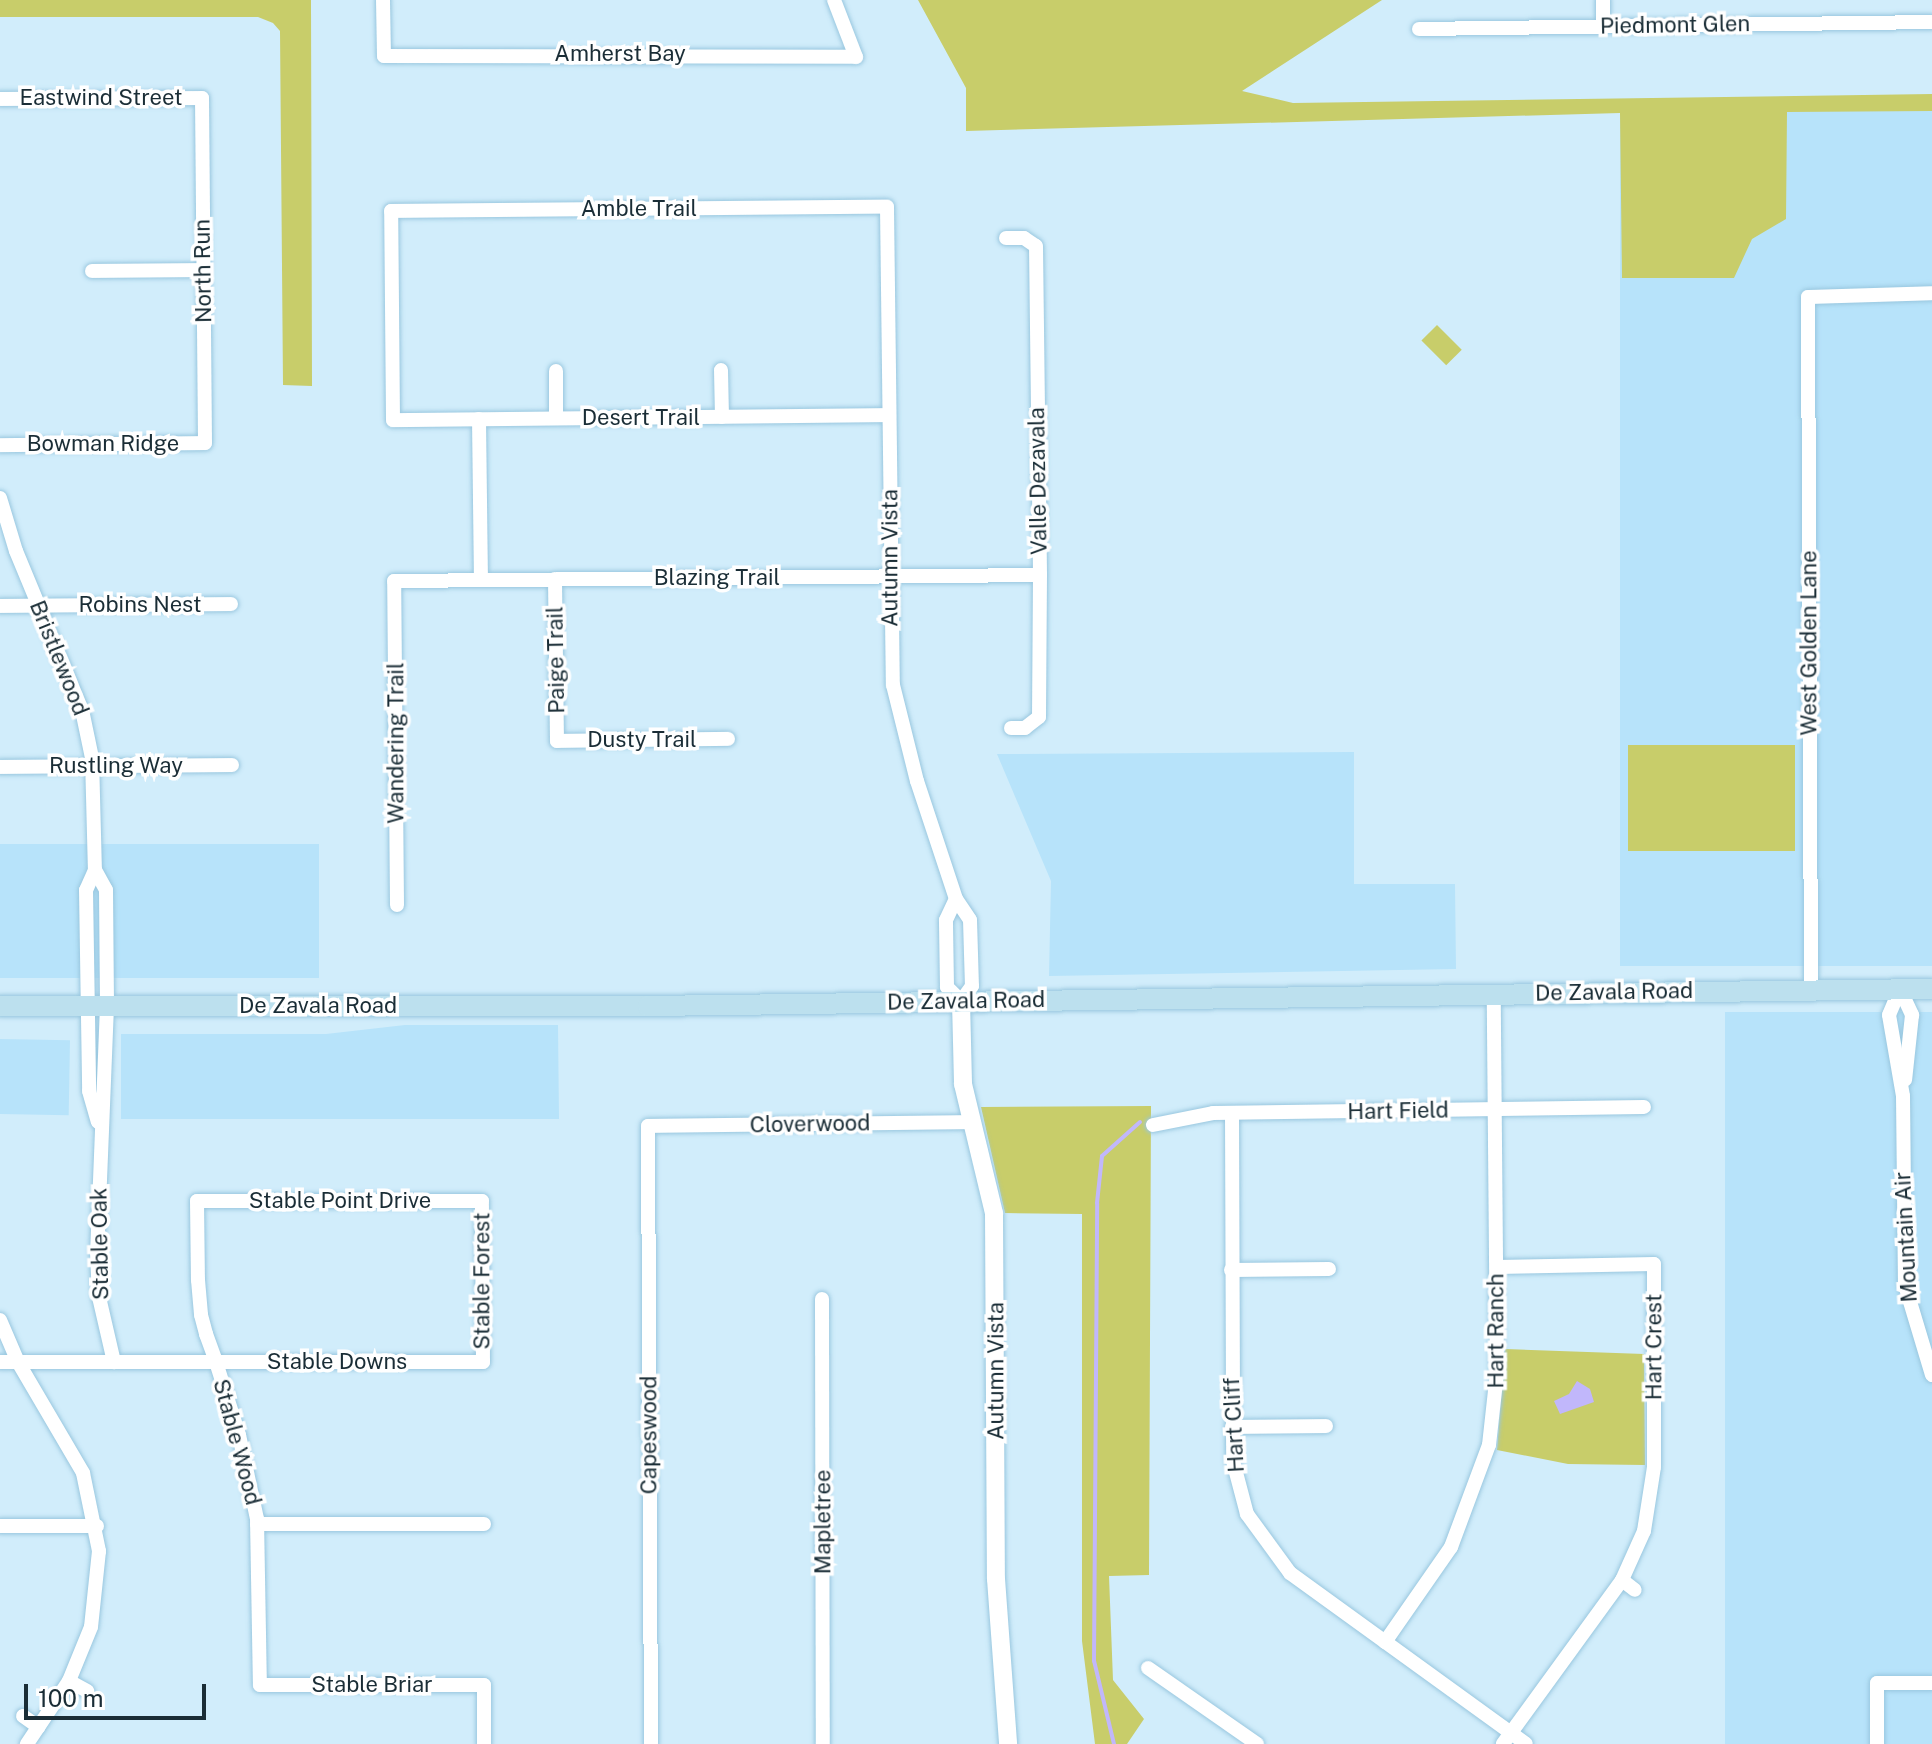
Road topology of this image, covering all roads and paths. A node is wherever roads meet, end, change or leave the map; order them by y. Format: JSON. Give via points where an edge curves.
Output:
{"nodes":[{"id":1,"x":383,"y":0,"type":"edge"},
{"id":2,"x":834,"y":0,"type":"edge"},
{"id":3,"x":1603,"y":0,"type":"edge"},
{"id":4,"x":1932,"y":22,"type":"edge"},
{"id":5,"x":1603,"y":26,"type":"junction"},
{"id":6,"x":1419,"y":29,"type":"dead end"},
{"id":7,"x":202,"y":98,"type":"joint"},
{"id":8,"x":0,"y":99,"type":"edge"},
{"id":9,"x":887,"y":207,"type":"joint"},
{"id":10,"x":1006,"y":238,"type":"dead end"},
{"id":11,"x":203,"y":270,"type":"junction"},
{"id":12,"x":92,"y":271,"type":"dead end"},
{"id":13,"x":1932,"y":293,"type":"edge"},
{"id":14,"x":721,"y":370,"type":"dead end"},
{"id":15,"x":556,"y":371,"type":"dead end"},
{"id":16,"x":889,"y":415,"type":"junction"},
{"id":17,"x":722,"y":417,"type":"junction"},
{"id":18,"x":556,"y":418,"type":"junction"},
{"id":19,"x":479,"y":419,"type":"junction"},
{"id":20,"x":393,"y":420,"type":"joint"},
{"id":21,"x":205,"y":443,"type":"joint"},
{"id":22,"x":0,"y":445,"type":"edge"},
{"id":23,"x":0,"y":498,"type":"edge"},
{"id":24,"x":1040,"y":575,"type":"junction"},
{"id":25,"x":891,"y":577,"type":"junction"},
{"id":26,"x":555,"y":579,"type":"junction"},
{"id":27,"x":481,"y":580,"type":"junction"},
{"id":28,"x":394,"y":581,"type":"joint"},
{"id":29,"x":231,"y":604,"type":"dead end"},
{"id":30,"x":0,"y":606,"type":"edge"},
{"id":31,"x":38,"y":606,"type":"junction"},
{"id":32,"x":1011,"y":728,"type":"dead end"},
{"id":33,"x":728,"y":739,"type":"dead end"},
{"id":34,"x":557,"y":741,"type":"joint"},
{"id":35,"x":232,"y":765,"type":"dead end"},
{"id":36,"x":92,"y":766,"type":"junction"},
{"id":37,"x":0,"y":767,"type":"edge"},
{"id":38,"x":956,"y":899,"type":"junction"},
{"id":39,"x":397,"y":905,"type":"dead end"},
{"id":40,"x":1811,"y":989,"type":"junction"},
{"id":41,"x":1900,"y":989,"type":"junction"},
{"id":42,"x":1932,"y":989,"type":"edge"},
{"id":43,"x":1494,"y":993,"type":"junction"},
{"id":44,"x":961,"y":1001,"type":"junction"},
{"id":45,"x":0,"y":1006,"type":"edge"},
{"id":46,"x":97,"y":1006,"type":"junction"},
{"id":47,"x":1903,"y":1096,"type":"junction"},
{"id":48,"x":1644,"y":1107,"type":"dead end"},
{"id":49,"x":1496,"y":1109,"type":"junction"},
{"id":50,"x":1232,"y":1113,"type":"junction"},
{"id":51,"x":971,"y":1122,"type":"junction"},
{"id":52,"x":1153,"y":1125,"type":"dead end"},
{"id":53,"x":648,"y":1126,"type":"joint"},
{"id":54,"x":197,"y":1201,"type":"joint"},
{"id":55,"x":482,"y":1201,"type":"joint"},
{"id":56,"x":1497,"y":1267,"type":"junction"},
{"id":57,"x":1329,"y":1269,"type":"dead end"},
{"id":58,"x":1231,"y":1270,"type":"junction"},
{"id":59,"x":822,"y":1299,"type":"dead end"},
{"id":60,"x":0,"y":1320,"type":"edge"},
{"id":61,"x":0,"y":1362,"type":"edge"},
{"id":62,"x":18,"y":1362,"type":"junction"},
{"id":63,"x":114,"y":1362,"type":"junction"},
{"id":64,"x":216,"y":1362,"type":"junction"},
{"id":65,"x":483,"y":1362,"type":"joint"},
{"id":66,"x":1932,"y":1375,"type":"edge"},
{"id":67,"x":1326,"y":1426,"type":"dead end"},
{"id":68,"x":1232,"y":1427,"type":"junction"},
{"id":69,"x":257,"y":1524,"type":"junction"},
{"id":70,"x":484,"y":1524,"type":"dead end"},
{"id":71,"x":0,"y":1526,"type":"edge"},
{"id":72,"x":97,"y":1526,"type":"junction"},
{"id":73,"x":1622,"y":1580,"type":"junction"},
{"id":74,"x":1635,"y":1590,"type":"dead end"},
{"id":75,"x":1385,"y":1642,"type":"junction"},
{"id":76,"x":1148,"y":1668,"type":"dead end"},
{"id":77,"x":69,"y":1681,"type":"junction"},
{"id":78,"x":1932,"y":1683,"type":"edge"},
{"id":79,"x":260,"y":1685,"type":"joint"},
{"id":80,"x":87,"y":1691,"type":"dead end"},
{"id":81,"x":23,"y":1716,"type":"dead end"},
{"id":82,"x":39,"y":1727,"type":"junction"},
{"id":83,"x":1507,"y":1738,"type":"edge"},
{"id":84,"x":27,"y":1744,"type":"edge"},
{"id":85,"x":484,"y":1744,"type":"edge"},
{"id":86,"x":651,"y":1744,"type":"edge"},
{"id":87,"x":823,"y":1744,"type":"edge"},
{"id":88,"x":1008,"y":1744,"type":"edge"},
{"id":89,"x":1257,"y":1744,"type":"edge"},
{"id":90,"x":1526,"y":1744,"type":"edge"},
{"id":91,"x":1877,"y":1744,"type":"edge"}],
"edges":[{"from":1,"to":2,"type":"street","name":"Amherst Bay","via":[[384,56],[856,57]]},
{"from":3,"to":5,"type":"street"},
{"from":4,"to":5,"type":"street","name":"Piedmont Glen"},
{"from":5,"to":6,"type":"street","name":"Piedmont Glen"},
{"from":7,"to":8,"type":"street","name":"Eastwind Street"},
{"from":7,"to":11,"type":"street","name":"North Run"},
{"from":9,"to":16,"type":"street","name":"Autumn Vista"},
{"from":9,"to":20,"type":"street","name":"Amble Trail","via":[[391,211]]},
{"from":10,"to":24,"type":"street","name":"Valle Dezavala","via":[[1024,238],[1036,246]]},
{"from":11,"to":12,"type":"street"},
{"from":11,"to":21,"type":"street","name":"North Run"},
{"from":13,"to":40,"type":"street","name":"West Golden Lane","via":[[1808,297]]},
{"from":14,"to":17,"type":"street"},
{"from":15,"to":18,"type":"street"},
{"from":16,"to":17,"type":"street","name":"Desert Trail"},
{"from":16,"to":25,"type":"street","name":"Autumn Vista"},
{"from":17,"to":18,"type":"street","name":"Desert Trail"},
{"from":18,"to":19,"type":"street","name":"Desert Trail"},
{"from":19,"to":20,"type":"street","name":"Desert Trail"},
{"from":19,"to":27,"type":"street"},
{"from":21,"to":22,"type":"street","name":"Bowman Ridge"},
{"from":23,"to":31,"type":"street","name":"Bristlewood"},
{"from":24,"to":25,"type":"street","name":"Blazing Trail"},
{"from":24,"to":32,"type":"street","name":"Valle Dezavala","via":[[1039,717],[1025,728]]},
{"from":25,"to":26,"type":"street","name":"Blazing Trail"},
{"from":25,"to":38,"type":"street","name":"Autumn Vista","via":[[897,712]]},
{"from":26,"to":27,"type":"street","name":"Blazing Trail"},
{"from":26,"to":34,"type":"street","name":"Paige Trail"},
{"from":27,"to":28,"type":"street","name":"Blazing Trail"},
{"from":28,"to":39,"type":"street","name":"Wandering Trail"},
{"from":29,"to":31,"type":"street","name":"Robins Nest"},
{"from":30,"to":31,"type":"street","name":"Robins Nest"},
{"from":31,"to":36,"type":"street","name":"Bristlewood","via":[[82,710]]},
{"from":33,"to":34,"type":"street","name":"Dusty Trail"},
{"from":35,"to":36,"type":"street","name":"Rustling Way"},
{"from":36,"to":37,"type":"street","name":"Rustling Way"},
{"from":36,"to":46,"type":"street","name":"Bristlewood","via":[[95,870],[86,890]]},
{"from":38,"to":44,"type":"street","name":"Autumn Vista","via":[[970,920],[972,986]]},
{"from":38,"to":44,"type":"street","name":"Autumn Vista","via":[[946,920],[947,987]]},
{"from":40,"to":41,"type":"main road","name":"De Zavala Road"},
{"from":40,"to":43,"type":"main road","name":"De Zavala Road"},
{"from":41,"to":42,"type":"main road","name":"De Zavala Road"},
{"from":41,"to":47,"type":"street","name":"Mountain Air","via":[[1912,1015]]},
{"from":41,"to":47,"type":"street","name":"Mountain Air","via":[[1889,1015]]},
{"from":43,"to":44,"type":"main road","name":"De Zavala Road"},
{"from":43,"to":49,"type":"street","name":"Hart Ranch"},
{"from":44,"to":46,"type":"main road","name":"De Zavala Road"},
{"from":44,"to":51,"type":"street","name":"Autumn Vista","via":[[962,1070]]},
{"from":45,"to":46,"type":"main road","name":"De Zavala Road"},
{"from":46,"to":63,"type":"street","name":"Stable Oak","via":[[89,1091],[99,1125],[99,1297]]},
{"from":47,"to":66,"type":"street","name":"Mountain Air","via":[[1905,1285],[1914,1330]]},
{"from":48,"to":49,"type":"street","name":"Hart Field"},
{"from":49,"to":50,"type":"street","name":"Hart Field"},
{"from":49,"to":56,"type":"street","name":"Hart Ranch"},
{"from":50,"to":52,"type":"street","name":"Hart Field"},
{"from":50,"to":58,"type":"street","name":"Hart Cliff"},
{"from":51,"to":53,"type":"street","name":"Cloverwood"},
{"from":51,"to":88,"type":"street","name":"Autumn Vista","via":[[994,1213],[996,1579]]},
{"from":53,"to":86,"type":"street","name":"Capeswood"},
{"from":54,"to":55,"type":"street","name":"Stable Point Drive"},
{"from":54,"to":64,"type":"street","name":"Stable Wood","via":[[198,1298]]},
{"from":55,"to":65,"type":"street","name":"Stable Forest"},
{"from":56,"to":73,"type":"street","name":"Hart Crest","via":[[1654,1264],[1653,1489],[1644,1531]]},
{"from":56,"to":75,"type":"street","name":"Hart Ranch","via":[[1495,1409],[1480,1480],[1451,1547]]},
{"from":57,"to":58,"type":"street"},
{"from":58,"to":68,"type":"street","name":"Hart Cliff"},
{"from":59,"to":87,"type":"street","name":"Mapletree"},
{"from":60,"to":62,"type":"street"},
{"from":61,"to":62,"type":"street","name":"Stable Downs"},
{"from":62,"to":63,"type":"street","name":"Stable Downs"},
{"from":62,"to":72,"type":"street","via":[[72,1449]]},
{"from":63,"to":64,"type":"street","name":"Stable Downs"},
{"from":64,"to":65,"type":"street","name":"Stable Downs"},
{"from":64,"to":69,"type":"street","name":"Stable Wood","via":[[251,1477]]},
{"from":67,"to":68,"type":"street"},
{"from":68,"to":75,"type":"street","name":"Hart Cliff","via":[[1241,1497],[1266,1546],[1290,1573]]},
{"from":69,"to":70,"type":"street"},
{"from":69,"to":79,"type":"street","name":"Stable Wood"},
{"from":71,"to":72,"type":"street"},
{"from":72,"to":77,"type":"street","via":[[96,1603]]},
{"from":73,"to":74,"type":"street"},
{"from":73,"to":83,"type":"street","name":"Hart Crest"},
{"from":75,"to":83,"type":"street","name":"Hart Cliff"},
{"from":76,"to":89,"type":"street"},
{"from":77,"to":80,"type":"street"},
{"from":77,"to":82,"type":"street"},
{"from":78,"to":91,"type":"street","via":[[1877,1683]]},
{"from":79,"to":85,"type":"street","name":"Stable Briar","via":[[484,1685]]},
{"from":81,"to":82,"type":"street"},
{"from":82,"to":84,"type":"street"},
{"from":83,"to":90,"type":"street","name":"Hart Cliff"}]}
